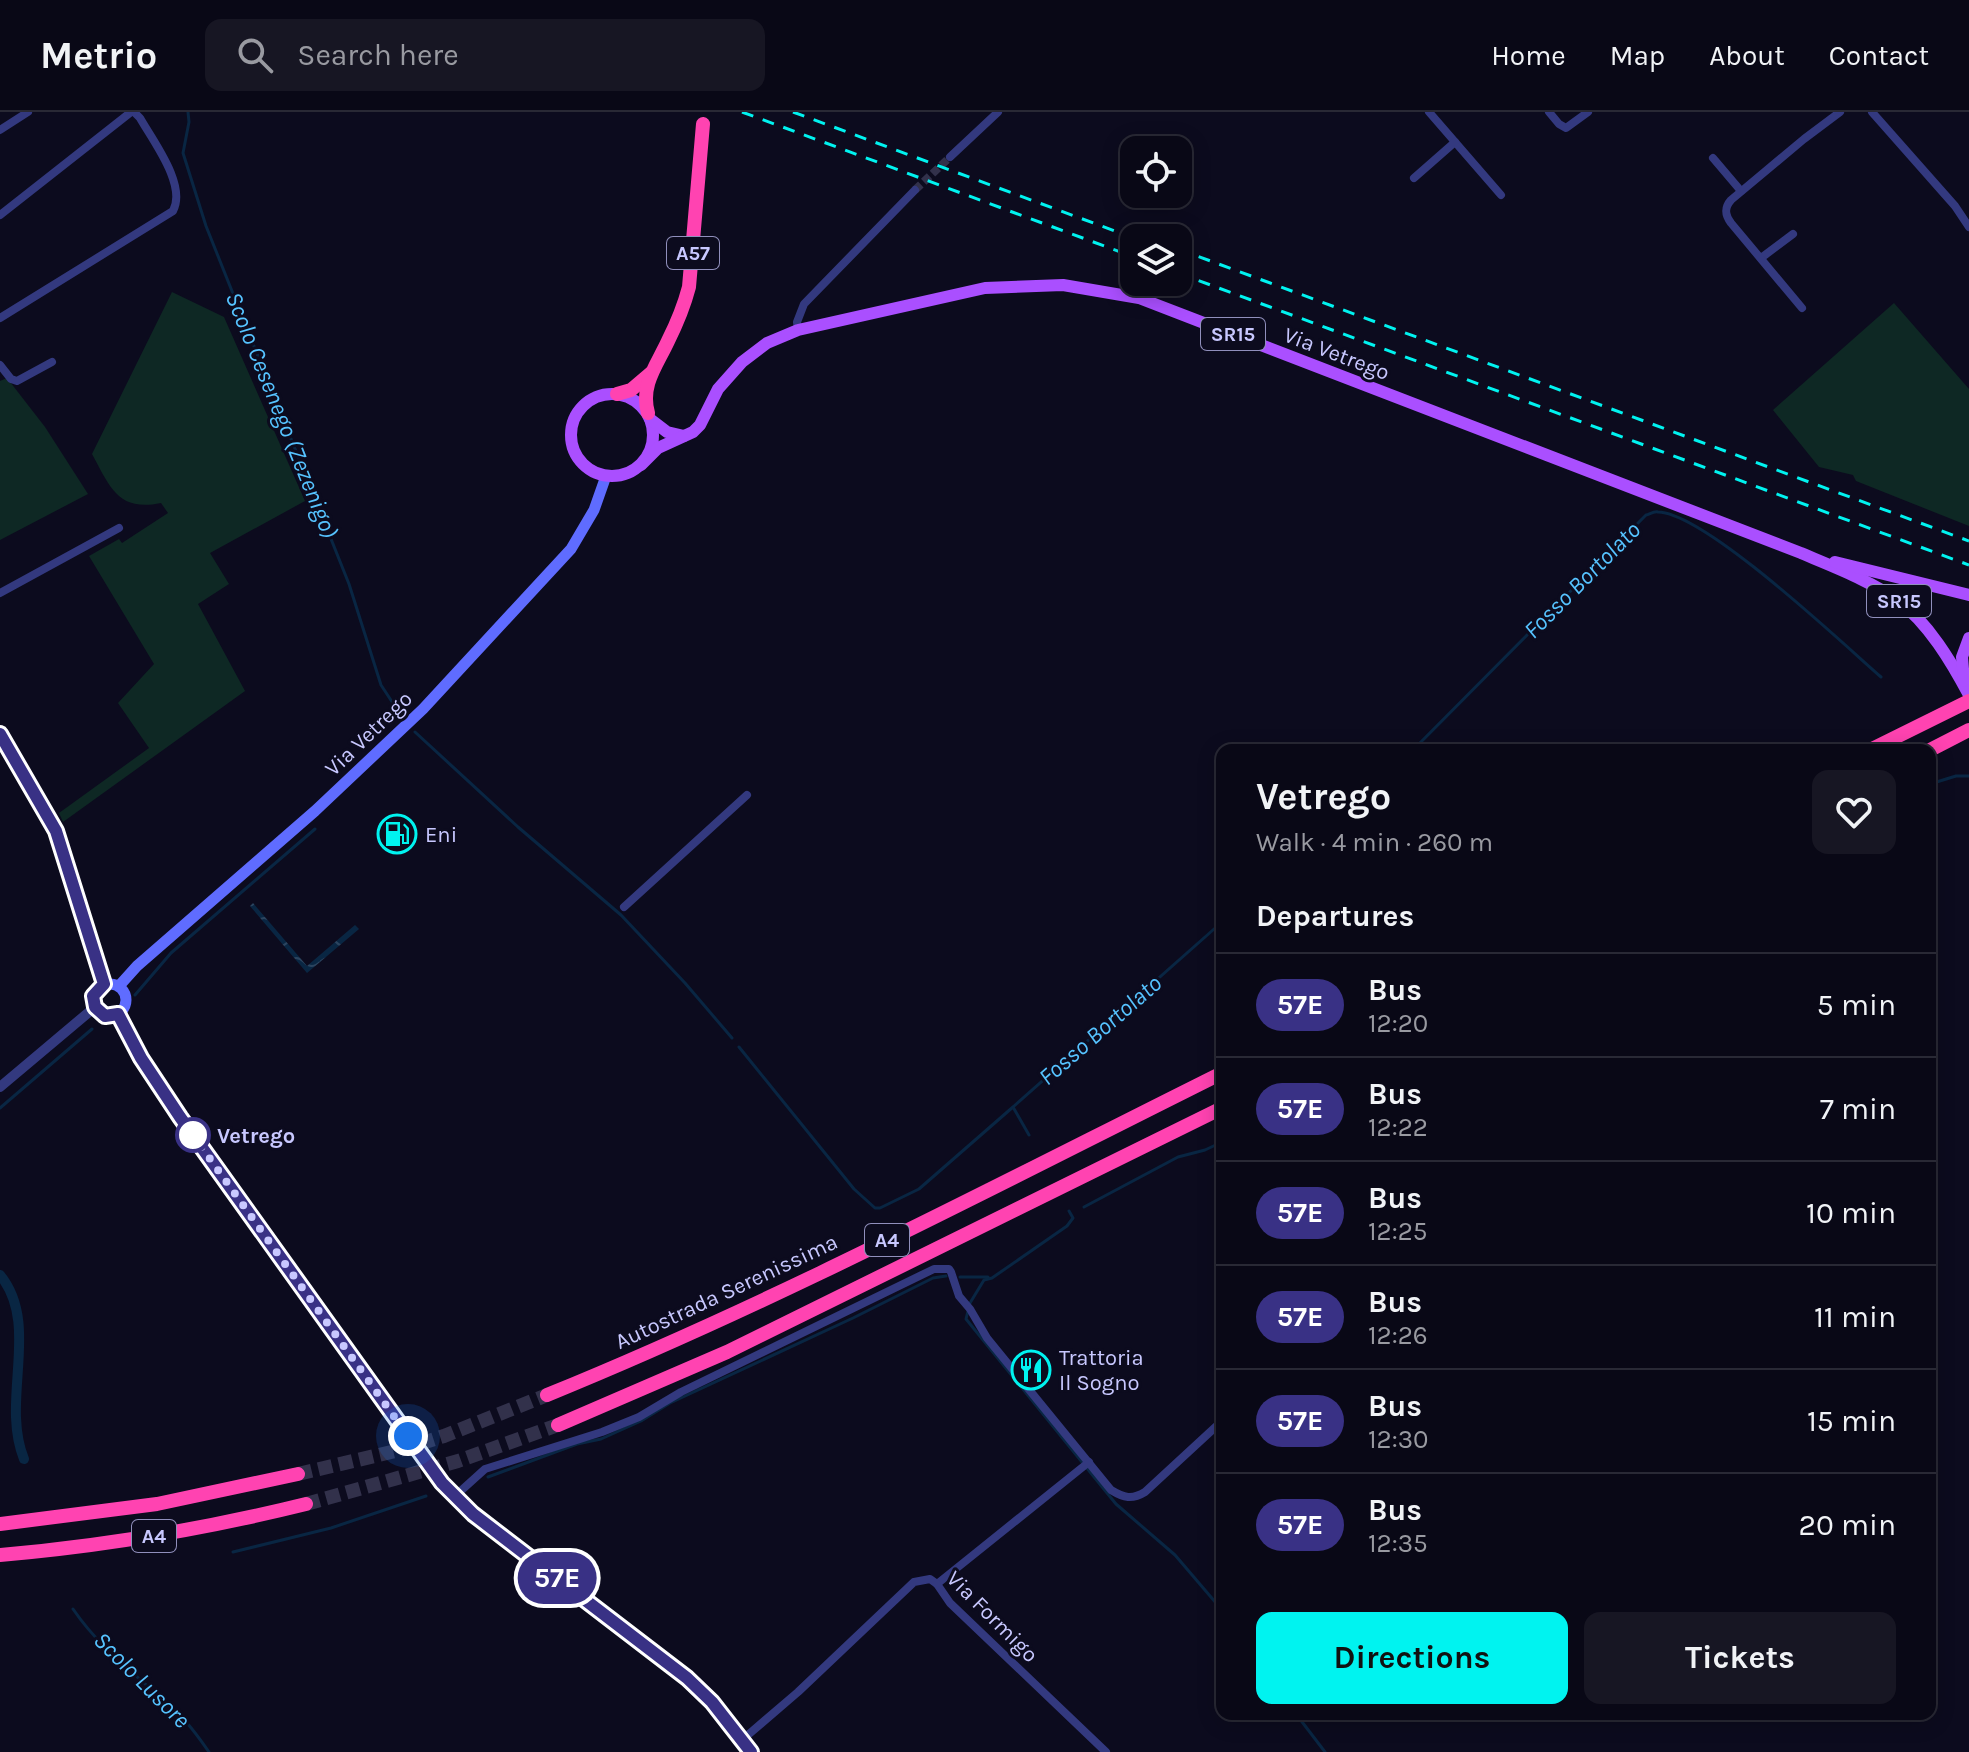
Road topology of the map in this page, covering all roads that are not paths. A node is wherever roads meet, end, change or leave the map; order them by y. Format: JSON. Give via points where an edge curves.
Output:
{"nodes":[{"id":1,"x":28,"y":112,"type":"edge"},
{"id":2,"x":132,"y":112,"type":"edge"},
{"id":3,"x":998,"y":112,"type":"edge"},
{"id":4,"x":1429,"y":112,"type":"edge"},
{"id":5,"x":1549,"y":112,"type":"edge"},
{"id":6,"x":1588,"y":112,"type":"edge"},
{"id":7,"x":1840,"y":112,"type":"edge"},
{"id":8,"x":1872,"y":112,"type":"edge"},
{"id":9,"x":703,"y":124,"type":"dead end"},
{"id":10,"x":0,"y":130,"type":"edge"},
{"id":11,"x":1455,"y":142,"type":"junction"},
{"id":12,"x":950,"y":157,"type":"tunnel mouth"},
{"id":13,"x":1713,"y":158,"type":"dead end"},
{"id":14,"x":1414,"y":178,"type":"dead end"},
{"id":15,"x":915,"y":190,"type":"tunnel mouth"},
{"id":16,"x":1741,"y":191,"type":"junction"},
{"id":17,"x":1501,"y":195,"type":"dead end"},
{"id":18,"x":0,"y":215,"type":"edge"},
{"id":19,"x":1969,"y":227,"type":"edge"},
{"id":20,"x":1793,"y":234,"type":"dead end"},
{"id":21,"x":1761,"y":258,"type":"junction"},
{"id":22,"x":1802,"y":308,"type":"dead end"},
{"id":23,"x":0,"y":318,"type":"edge"},
{"id":24,"x":798,"y":330,"type":"junction"},
{"id":25,"x":52,"y":362,"type":"dead end"},
{"id":26,"x":0,"y":365,"type":"edge"},
{"id":27,"x":651,"y":373,"type":"junction"},
{"id":28,"x":617,"y":394,"type":"junction"},
{"id":29,"x":649,"y":416,"type":"junction"},
{"id":30,"x":684,"y":436,"type":"junction"},
{"id":31,"x":641,"y":465,"type":"junction"},
{"id":32,"x":606,"y":476,"type":"junction"},
{"id":33,"x":119,"y":528,"type":"dead end"},
{"id":34,"x":1801,"y":553,"type":"junction"},
{"id":35,"x":0,"y":593,"type":"edge"},
{"id":36,"x":1969,"y":595,"type":"edge"},
{"id":37,"x":1969,"y":638,"type":"edge"},
{"id":38,"x":1968,"y":695,"type":"edge"},
{"id":39,"x":1969,"y":730,"type":"edge"},
{"id":40,"x":0,"y":734,"type":"edge"},
{"id":41,"x":1881,"y":744,"type":"edge"},
{"id":42,"x":1936,"y":747,"type":"edge"},
{"id":43,"x":747,"y":795,"type":"dead end"},
{"id":44,"x":624,"y":907,"type":"dead end"},
{"id":45,"x":104,"y":984,"type":"junction"},
{"id":46,"x":119,"y":986,"type":"junction"},
{"id":47,"x":95,"y":1007,"type":"junction"},
{"id":48,"x":118,"y":1014,"type":"junction"},
{"id":49,"x":1216,"y":1076,"type":"edge"},
{"id":50,"x":0,"y":1087,"type":"edge"},
{"id":51,"x":1216,"y":1111,"type":"edge"},
{"id":52,"x":547,"y":1395,"type":"tunnel mouth"},
{"id":53,"x":558,"y":1425,"type":"tunnel mouth"},
{"id":54,"x":1216,"y":1426,"type":"edge"},
{"id":55,"x":1085,"y":1465,"type":"junction"},
{"id":56,"x":298,"y":1474,"type":"tunnel mouth"},
{"id":57,"x":454,"y":1497,"type":"junction"},
{"id":58,"x":306,"y":1504,"type":"tunnel mouth"},
{"id":59,"x":0,"y":1524,"type":"edge"},
{"id":60,"x":0,"y":1555,"type":"edge"},
{"id":61,"x":937,"y":1584,"type":"junction"},
{"id":62,"x":742,"y":1740,"type":"junction"},
{"id":63,"x":751,"y":1752,"type":"edge"},
{"id":64,"x":1106,"y":1752,"type":"edge"}],
"edges":[{"from":1,"to":10,"type":"street"},
{"from":2,"to":18,"type":"street"},
{"from":2,"to":23,"type":"street","via":[[173,178],[173,211]]},
{"from":3,"to":12,"type":"street"},
{"from":4,"to":11,"type":"street"},
{"from":5,"to":6,"type":"street","via":[[1566,128]]},
{"from":7,"to":16,"type":"street"},
{"from":8,"to":19,"type":"street"},
{"from":9,"to":27,"type":"highway","number":"A57","via":[[689,287]]},
{"from":11,"to":14,"type":"street"},
{"from":11,"to":17,"type":"street"},
{"from":13,"to":16,"type":"street"},
{"from":15,"to":24,"type":"street","via":[[804,304]]},
{"from":16,"to":21,"type":"street","via":[[1728,203],[1726,216]]},
{"from":20,"to":21,"type":"street"},
{"from":21,"to":22,"type":"street"},
{"from":24,"to":30,"type":"main road","name":"Via Vetrego","number":"SR15","via":[[767,343],[742,362],[718,389],[700,425]]},
{"from":24,"to":34,"type":"main road","name":"Via Vetrego","number":"SR15","via":[[985,288],[1052,284],[1100,289],[1139,298]]},
{"from":25,"to":26,"type":"street","via":[[17,381]]},
{"from":27,"to":28,"type":"highway"},
{"from":27,"to":29,"type":"highway","number":"A57","via":[[645,395]]},
{"from":28,"to":29,"type":"main road","via":[[637,402]]},
{"from":28,"to":32,"type":"main road","via":[[589,401],[576,416],[571,435],[581,462]]},
{"from":29,"to":30,"type":"main road","via":[[667,432]]},
{"from":29,"to":31,"type":"main road","via":[[652,448]]},
{"from":30,"to":31,"type":"main road","name":"Via Vetrego","via":[[658,448]]},
{"from":31,"to":32,"type":"main road","name":"Via Vetrego"},
{"from":32,"to":46,"type":"main road","name":"Via Vetrego","via":[[571,549],[423,709]]},
{"from":33,"to":35,"type":"street"},
{"from":34,"to":36,"type":"main road","name":"Via Vetrego","number":"SR15"},
{"from":34,"to":38,"type":"main road","name":"Via Vetrego","number":"SR15","via":[[1899,601],[1928,630]]},
{"from":37,"to":38,"type":"main road","via":[[1962,657]]},
{"from":38,"to":41,"type":"highway"},
{"from":39,"to":42,"type":"highway"},
{"from":40,"to":45,"type":"main road","via":[[56,831]]},
{"from":43,"to":44,"type":"street"},
{"from":45,"to":46,"type":"main road"},
{"from":45,"to":47,"type":"main road","via":[[93,996]]},
{"from":46,"to":48,"type":"main road","via":[[126,998]]},
{"from":47,"to":48,"type":"main road","via":[[105,1016]]},
{"from":47,"to":50,"type":"street"},
{"from":48,"to":57,"type":"main road","via":[[180,1117]]},
{"from":49,"to":52,"type":"highway","name":"Autostrada Serenissima","number":"A4","via":[[805,1280]]},
{"from":51,"to":53,"type":"highway","number":"A4","via":[[727,1352]]},
{"from":54,"to":55,"type":"street","via":[[1138,1496],[1120,1496]]},
{"from":55,"to":57,"type":"street","via":[[987,1338],[954,1288],[949,1269],[934,1269],[639,1417],[485,1469]]},
{"from":55,"to":61,"type":"street"},
{"from":56,"to":59,"type":"highway","number":"A4","via":[[157,1504]]},
{"from":57,"to":62,"type":"main road","via":[[670,1664],[712,1702]]},
{"from":58,"to":60,"type":"highway","number":"A4","via":[[106,1544]]},
{"from":61,"to":62,"type":"street","name":"Via Formigo","via":[[930,1579],[914,1582]]},
{"from":61,"to":64,"type":"street","name":"Via Formigo","via":[[950,1603]]},
{"from":62,"to":63,"type":"main road"}]}
